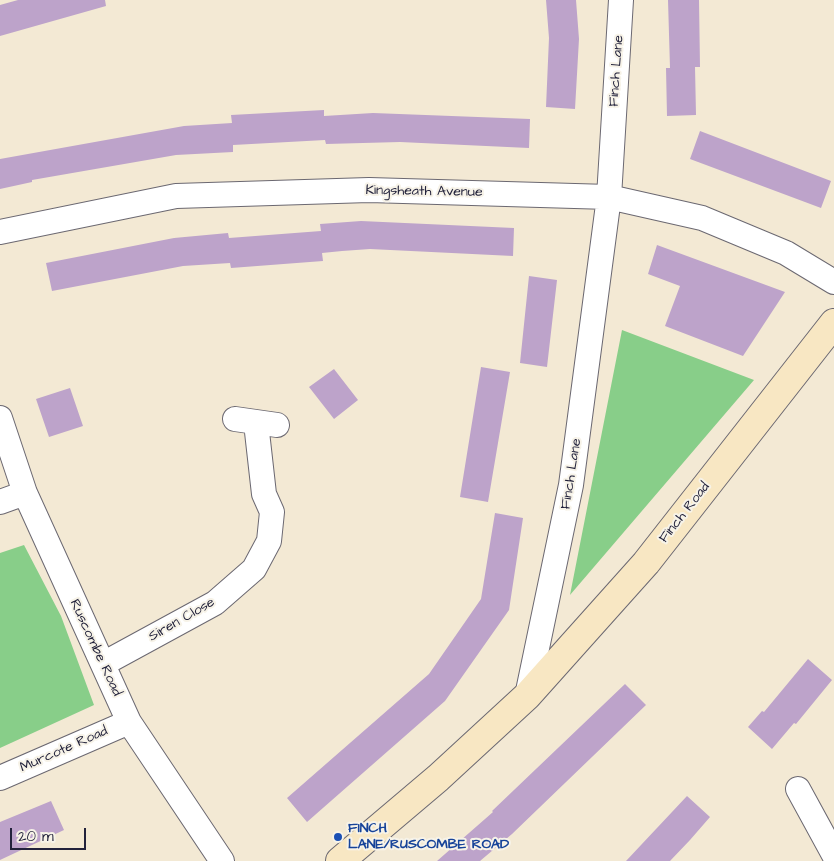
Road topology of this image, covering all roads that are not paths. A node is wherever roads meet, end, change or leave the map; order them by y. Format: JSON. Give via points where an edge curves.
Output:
{"nodes":[{"id":1,"x":621,"y":0,"type":"edge"},
{"id":2,"x":609,"y":197,"type":"junction"},
{"id":3,"x":0,"y":232,"type":"edge"},
{"id":4,"x":834,"y":282,"type":"edge"},
{"id":5,"x":834,"y":323,"type":"edge"},
{"id":6,"x":0,"y":418,"type":"edge"},
{"id":7,"x":256,"y":422,"type":"dead end"},
{"id":8,"x":25,"y":494,"type":"junction"},
{"id":9,"x":0,"y":502,"type":"edge"},
{"id":10,"x":103,"y":664,"type":"junction"},
{"id":11,"x":527,"y":696,"type":"junction"},
{"id":12,"x":129,"y":722,"type":"junction"},
{"id":13,"x":0,"y":778,"type":"edge"},
{"id":14,"x":798,"y":789,"type":"dead end"},
{"id":15,"x":834,"y":855,"type":"edge"},
{"id":16,"x":222,"y":861,"type":"edge"},
{"id":17,"x":340,"y":861,"type":"edge"}],
"edges":[{"from":1,"to":2,"type":"street","name":"Finch Lane"},
{"from":2,"to":3,"type":"street","name":"Kingsheath Avenue","via":[[369,190],[176,196]]},
{"from":2,"to":4,"type":"street","name":"Kingsheath Avenue","via":[[702,218],[786,253]]},
{"from":2,"to":11,"type":"street","name":"Finch Lane","via":[[571,485]]},
{"from":5,"to":11,"type":"street","name":"Finch Road","via":[[646,563]]},
{"from":6,"to":8,"type":"street","name":"Ruscombe Road"},
{"from":7,"to":10,"type":"street","name":"Siren Close","via":[[264,494],[272,512],[269,541],[254,569],[215,603]]},
{"from":8,"to":9,"type":"street"},
{"from":8,"to":10,"type":"street","name":"Ruscombe Road"},
{"from":10,"to":12,"type":"street","name":"Ruscombe Road"},
{"from":11,"to":17,"type":"street","via":[[438,778]]},
{"from":12,"to":13,"type":"street","name":"Murcote Road"},
{"from":12,"to":16,"type":"street","name":"Ruscombe Road"},
{"from":14,"to":15,"type":"street"}]}
